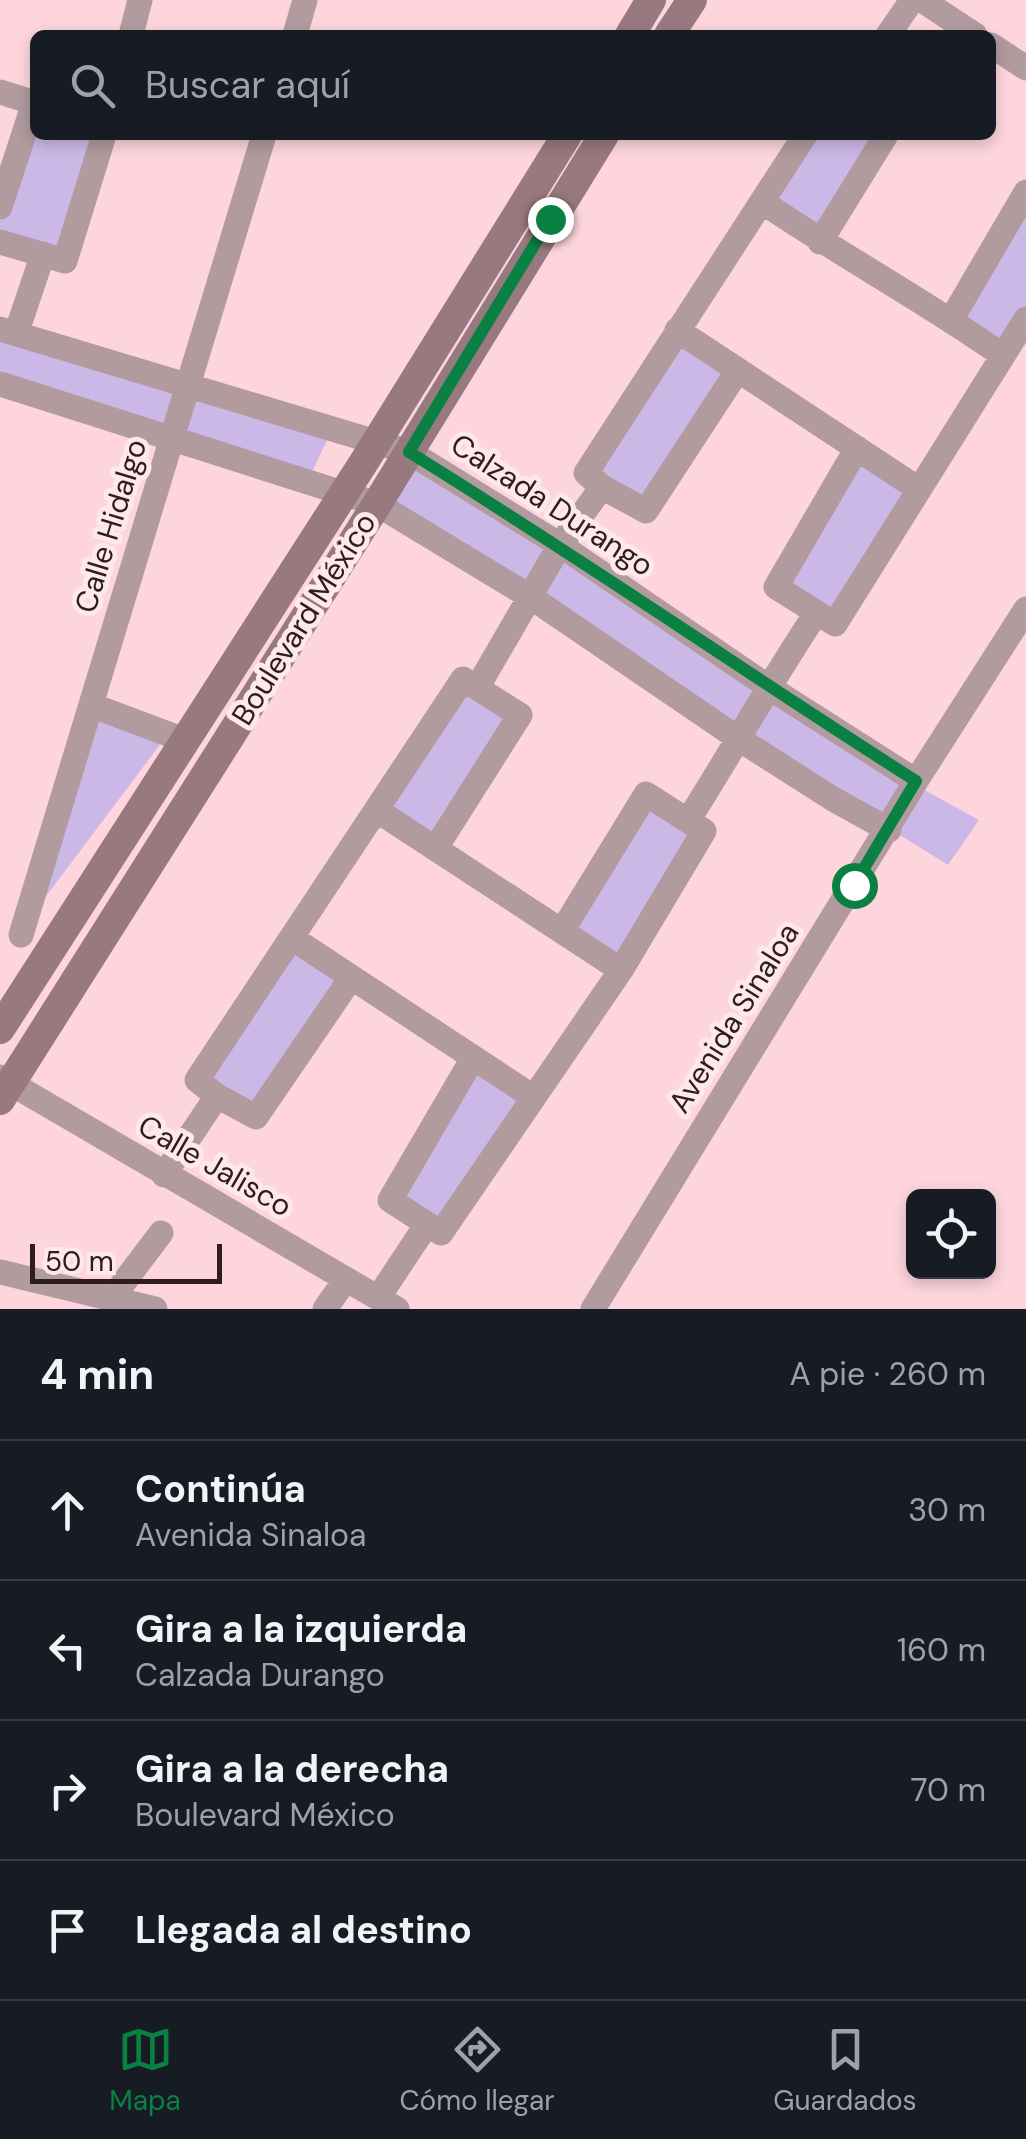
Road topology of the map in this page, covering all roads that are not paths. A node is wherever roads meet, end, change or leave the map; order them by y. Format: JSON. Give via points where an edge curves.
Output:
{"nodes":[{"id":1,"x":140,"y":0,"type":"edge"},
{"id":2,"x":306,"y":0,"type":"edge"},
{"id":3,"x":652,"y":0,"type":"edge"},
{"id":4,"x":692,"y":0,"type":"edge"},
{"id":5,"x":912,"y":0,"type":"edge"},
{"id":6,"x":922,"y":0,"type":"edge"},
{"id":7,"x":132,"y":30,"type":"edge"},
{"id":8,"x":297,"y":30,"type":"edge"},
{"id":9,"x":633,"y":30,"type":"edge"},
{"id":10,"x":672,"y":30,"type":"edge"},
{"id":11,"x":891,"y":30,"type":"edge"},
{"id":12,"x":967,"y":30,"type":"edge"},
{"id":13,"x":996,"y":48,"type":"edge"},
{"id":14,"x":1023,"y":64,"type":"edge"},
{"id":15,"x":0,"y":92,"type":"edge"},
{"id":16,"x":30,"y":102,"type":"edge"},
{"id":17,"x":30,"y":115,"type":"edge"},
{"id":18,"x":102,"y":140,"type":"edge"},
{"id":19,"x":262,"y":140,"type":"edge"},
{"id":20,"x":564,"y":140,"type":"edge"},
{"id":21,"x":601,"y":140,"type":"edge"},
{"id":22,"x":803,"y":140,"type":"edge"},
{"id":23,"x":883,"y":140,"type":"edge"},
{"id":24,"x":1026,"y":192,"type":"edge"},
{"id":25,"x":764,"y":204,"type":"junction"},
{"id":26,"x":0,"y":207,"type":"edge"},
{"id":27,"x":0,"y":242,"type":"edge"},
{"id":28,"x":820,"y":242,"type":"junction"},
{"id":29,"x":43,"y":254,"type":"junction"},
{"id":30,"x":1026,"y":319,"type":"edge"},
{"id":31,"x":952,"y":320,"type":"junction"},
{"id":32,"x":678,"y":330,"type":"junction"},
{"id":33,"x":8,"y":331,"type":"edge"},
{"id":34,"x":1002,"y":355,"type":"junction"},
{"id":35,"x":738,"y":370,"type":"junction"},
{"id":36,"x":188,"y":385,"type":"junction"},
{"id":37,"x":2,"y":392,"type":"edge"},
{"id":38,"x":172,"y":438,"type":"junction"},
{"id":39,"x":377,"y":442,"type":"junction"},
{"id":40,"x":857,"y":448,"type":"junction"},
{"id":41,"x":409,"y":452,"type":"junction"},
{"id":42,"x":602,"y":487,"type":"junction"},
{"id":43,"x":917,"y":488,"type":"junction"},
{"id":44,"x":346,"y":492,"type":"junction"},
{"id":45,"x":377,"y":504,"type":"junction"},
{"id":46,"x":560,"y":545,"type":"junction"},
{"id":47,"x":532,"y":598,"type":"junction"},
{"id":48,"x":1026,"y":609,"type":"edge"},
{"id":49,"x":816,"y":614,"type":"junction"},
{"id":50,"x":768,"y":686,"type":"junction"},
{"id":51,"x":477,"y":688,"type":"junction"},
{"id":52,"x":91,"y":705,"type":"junction"},
{"id":53,"x":184,"y":740,"type":"junction"},
{"id":54,"x":739,"y":740,"type":"junction"},
{"id":55,"x":916,"y":781,"type":"junction"},
{"id":56,"x":378,"y":810,"type":"junction"},
{"id":57,"x":689,"y":819,"type":"junction"},
{"id":58,"x":889,"y":830,"type":"junction"},
{"id":59,"x":437,"y":846,"type":"junction"},
{"id":60,"x":562,"y":931,"type":"junction"},
{"id":61,"x":10,"y":932,"type":"edge"},
{"id":62,"x":292,"y":938,"type":"junction"},
{"id":63,"x":54,"y":946,"type":"junction"},
{"id":64,"x":621,"y":970,"type":"junction"},
{"id":65,"x":351,"y":978,"type":"junction"},
{"id":66,"x":0,"y":1029,"type":"edge"},
{"id":67,"x":473,"y":1058,"type":"junction"},
{"id":68,"x":4,"y":1087,"type":"edge"},
{"id":69,"x":217,"y":1096,"type":"junction"},
{"id":70,"x":533,"y":1098,"type":"junction"},
{"id":71,"x":164,"y":1174,"type":"junction"},
{"id":72,"x":427,"y":1224,"type":"junction"},
{"id":73,"x":161,"y":1233,"type":"dead end"},
{"id":74,"x":0,"y":1272,"type":"edge"},
{"id":75,"x":346,"y":1279,"type":"junction"},
{"id":76,"x":112,"y":1298,"type":"junction"},
{"id":77,"x":387,"y":1303,"type":"edge"},
{"id":78,"x":155,"y":1309,"type":"edge"},
{"id":79,"x":325,"y":1309,"type":"edge"},
{"id":80,"x":593,"y":1309,"type":"edge"}],
"edges":[{"from":1,"to":7,"type":"street"},
{"from":2,"to":8,"type":"street"},
{"from":3,"to":9,"type":"main road"},
{"from":4,"to":10,"type":"main road"},
{"from":5,"to":11,"type":"street"},
{"from":6,"to":12,"type":"street"},
{"from":13,"to":14,"type":"street"},
{"from":15,"to":16,"type":"street"},
{"from":17,"to":26,"type":"street"},
{"from":18,"to":29,"type":"street","via":[[65,260]]},
{"from":19,"to":36,"type":"street","name":"Calle Hidalgo"},
{"from":20,"to":39,"type":"main road","name":"Boulevard México"},
{"from":21,"to":41,"type":"main road","name":"Boulevard México"},
{"from":22,"to":25,"type":"street"},
{"from":23,"to":28,"type":"street"},
{"from":24,"to":31,"type":"street"},
{"from":25,"to":28,"type":"street"},
{"from":25,"to":32,"type":"street"},
{"from":27,"to":29,"type":"street"},
{"from":28,"to":31,"type":"street"},
{"from":29,"to":33,"type":"street"},
{"from":30,"to":34,"type":"street"},
{"from":31,"to":34,"type":"street"},
{"from":32,"to":35,"type":"street"},
{"from":32,"to":42,"type":"street","via":[[586,473]]},
{"from":33,"to":36,"type":"street","name":"Calzada Durango"},
{"from":34,"to":43,"type":"street"},
{"from":35,"to":40,"type":"street"},
{"from":35,"to":42,"type":"street","via":[[646,512]]},
{"from":36,"to":38,"type":"street","name":"Calle Hidalgo"},
{"from":36,"to":39,"type":"street","name":"Calzada Durango"},
{"from":37,"to":38,"type":"street"},
{"from":38,"to":44,"type":"street"},
{"from":38,"to":52,"type":"street","name":"Calle Hidalgo"},
{"from":39,"to":41,"type":"street","name":"Calzada Durango"},
{"from":39,"to":44,"type":"main road","name":"Boulevard México"},
{"from":40,"to":43,"type":"street"},
{"from":40,"to":49,"type":"street","via":[[776,587]]},
{"from":41,"to":45,"type":"main road","name":"Boulevard México"},
{"from":41,"to":46,"type":"street","name":"Calzada Durango"},
{"from":42,"to":46,"type":"street"},
{"from":43,"to":49,"type":"street","via":[[835,624]]},
{"from":44,"to":45,"type":"street"},
{"from":44,"to":53,"type":"main road","name":"Boulevard México"},
{"from":45,"to":47,"type":"street"},
{"from":45,"to":68,"type":"main road","name":"Boulevard México"},
{"from":46,"to":47,"type":"street"},
{"from":46,"to":50,"type":"street","name":"Calzada Durango"},
{"from":47,"to":51,"type":"street"},
{"from":47,"to":54,"type":"street"},
{"from":48,"to":55,"type":"street","name":"Avenida Sinaloa"},
{"from":49,"to":50,"type":"street"},
{"from":50,"to":54,"type":"street"},
{"from":50,"to":55,"type":"street","name":"Calzada Durango"},
{"from":51,"to":56,"type":"street","via":[[463,680]]},
{"from":51,"to":59,"type":"street","via":[[520,715]]},
{"from":52,"to":53,"type":"street"},
{"from":52,"to":61,"type":"street","name":"Calle Hidalgo"},
{"from":53,"to":63,"type":"main road","name":"Boulevard México"},
{"from":54,"to":57,"type":"street"},
{"from":54,"to":58,"type":"street"},
{"from":55,"to":58,"type":"street","name":"Avenida Sinaloa"},
{"from":56,"to":59,"type":"street"},
{"from":56,"to":62,"type":"street"},
{"from":57,"to":60,"type":"street","via":[[646,794]]},
{"from":57,"to":64,"type":"street","via":[[704,831]]},
{"from":58,"to":80,"type":"street","name":"Avenida Sinaloa"},
{"from":59,"to":60,"type":"street"},
{"from":60,"to":64,"type":"street"},
{"from":61,"to":63,"type":"street"},
{"from":62,"to":65,"type":"street"},
{"from":62,"to":69,"type":"street","via":[[197,1080]]},
{"from":63,"to":66,"type":"main road","name":"Boulevard México"},
{"from":64,"to":70,"type":"street"},
{"from":65,"to":67,"type":"street"},
{"from":65,"to":69,"type":"street","via":[[256,1116]]},
{"from":67,"to":70,"type":"street"},
{"from":67,"to":72,"type":"street","via":[[390,1200]]},
{"from":68,"to":71,"type":"street","name":"Calle Jalisco"},
{"from":69,"to":71,"type":"street"},
{"from":70,"to":72,"type":"street","via":[[441,1233]]},
{"from":71,"to":75,"type":"street","name":"Calle Jalisco"},
{"from":72,"to":77,"type":"street"},
{"from":73,"to":76,"type":"street"},
{"from":74,"to":76,"type":"street"},
{"from":75,"to":77,"type":"street","name":"Calle Jalisco"},
{"from":75,"to":79,"type":"street"},
{"from":76,"to":78,"type":"street"}]}
